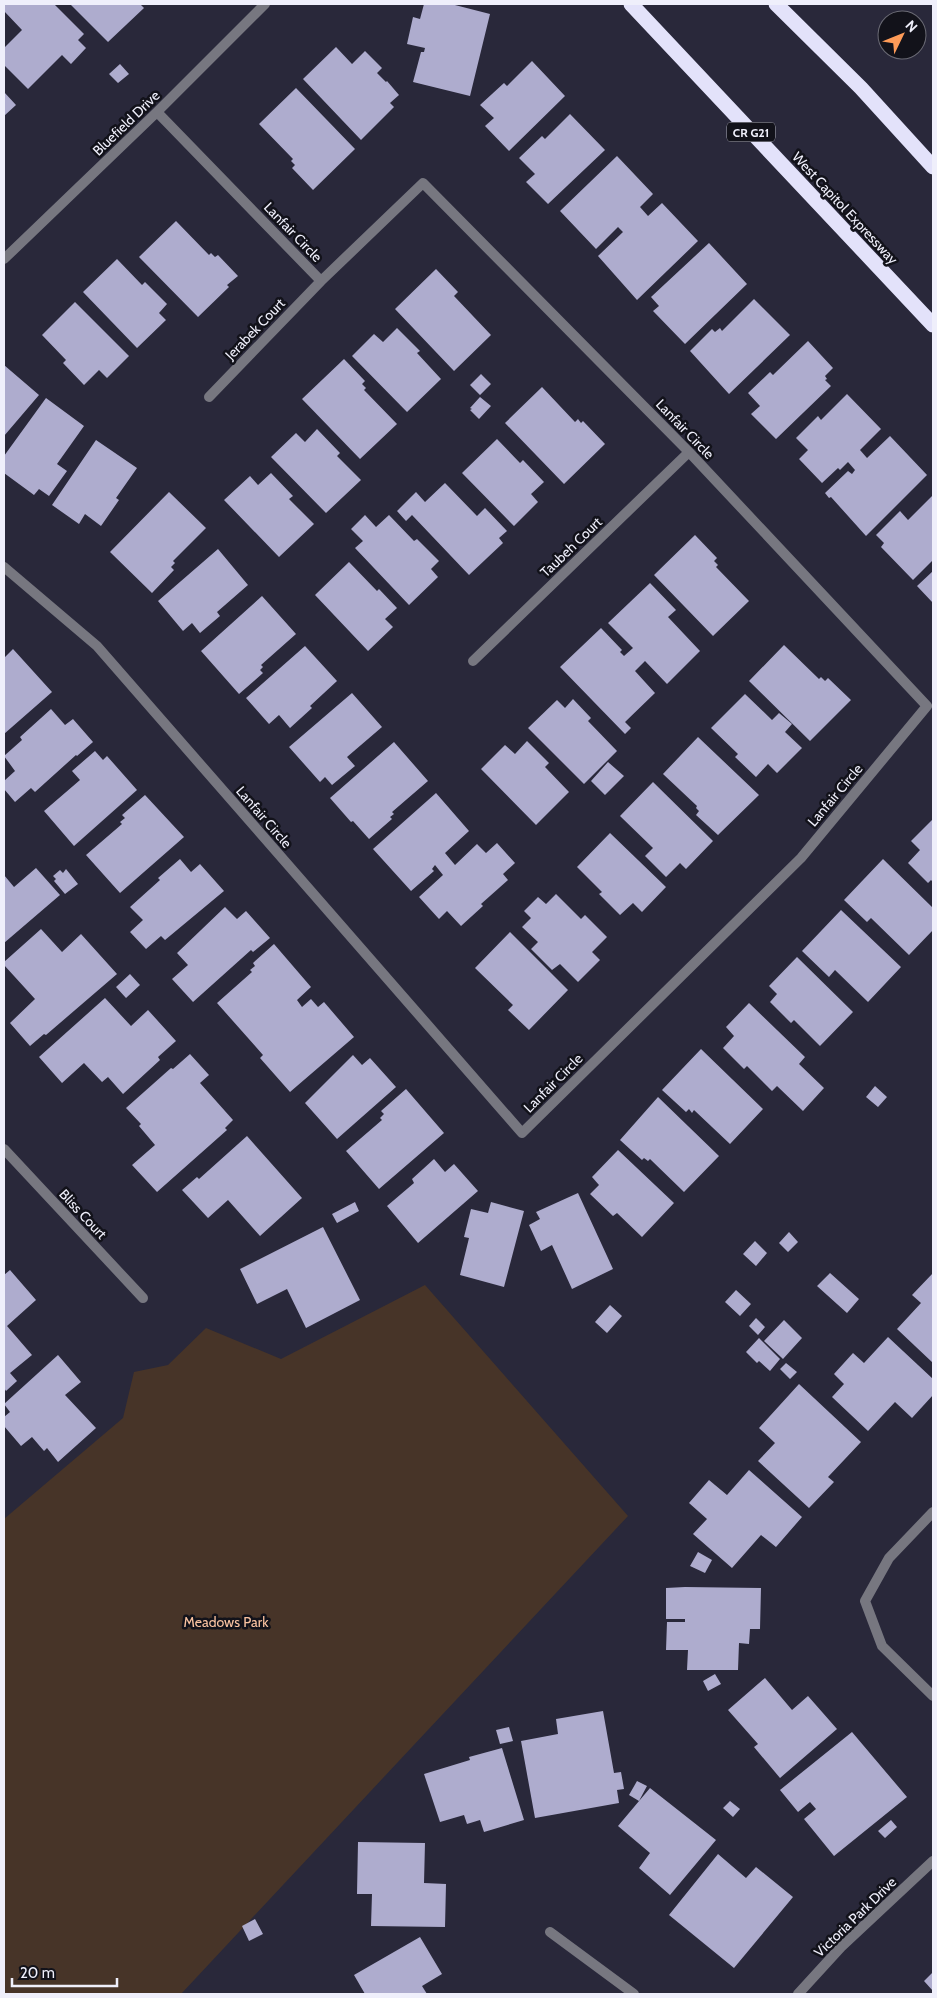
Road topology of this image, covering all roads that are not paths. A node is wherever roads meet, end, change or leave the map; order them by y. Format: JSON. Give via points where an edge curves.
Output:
{"nodes":[{"id":1,"x":265,"y":4,"type":"edge"},
{"id":2,"x":631,"y":4,"type":"edge"},
{"id":3,"x":776,"y":4,"type":"edge"},
{"id":4,"x":157,"y":112,"type":"junction"},
{"id":5,"x":933,"y":167,"type":"edge"},
{"id":6,"x":4,"y":259,"type":"edge"},
{"id":7,"x":321,"y":281,"type":"junction"},
{"id":8,"x":933,"y":325,"type":"edge"},
{"id":9,"x":209,"y":397,"type":"dead end"},
{"id":10,"x":689,"y":452,"type":"junction"},
{"id":11,"x":4,"y":567,"type":"edge"},
{"id":12,"x":473,"y":661,"type":"dead end"},
{"id":13,"x":4,"y":1149,"type":"edge"},
{"id":14,"x":143,"y":1298,"type":"dead end"},
{"id":15,"x":933,"y":1512,"type":"edge"},
{"id":16,"x":933,"y":1696,"type":"edge"},
{"id":17,"x":933,"y":1860,"type":"edge"},
{"id":18,"x":550,"y":1932,"type":"dead end"},
{"id":19,"x":634,"y":1994,"type":"edge"},
{"id":20,"x":798,"y":1994,"type":"edge"}],
"edges":[{"from":1,"to":4,"type":"street","name":"Bluefield Drive"},
{"from":2,"to":8,"type":"highway","name":"West Capitol Expressway","number":"CR G21"},
{"from":3,"to":5,"type":"highway","via":[[861,88]]},
{"from":4,"to":6,"type":"street","name":"Bluefield Drive"},
{"from":4,"to":7,"type":"street","name":"Lanfair Circle"},
{"from":7,"to":9,"type":"street","name":"Jerabek Court"},
{"from":7,"to":10,"type":"street","name":"Lanfair Circle","via":[[423,183]]},
{"from":10,"to":11,"type":"street","name":"Lanfair Circle","via":[[927,706],[801,858],[522,1133],[96,646]]},
{"from":10,"to":12,"type":"street","name":"Taubeh Court"},
{"from":13,"to":14,"type":"street","name":"Bliss Court"},
{"from":15,"to":16,"type":"street","via":[[889,1558],[865,1601],[882,1646]]},
{"from":17,"to":20,"type":"street","name":"Victoria Park Drive","via":[[841,1947]]},
{"from":18,"to":19,"type":"street"}]}
